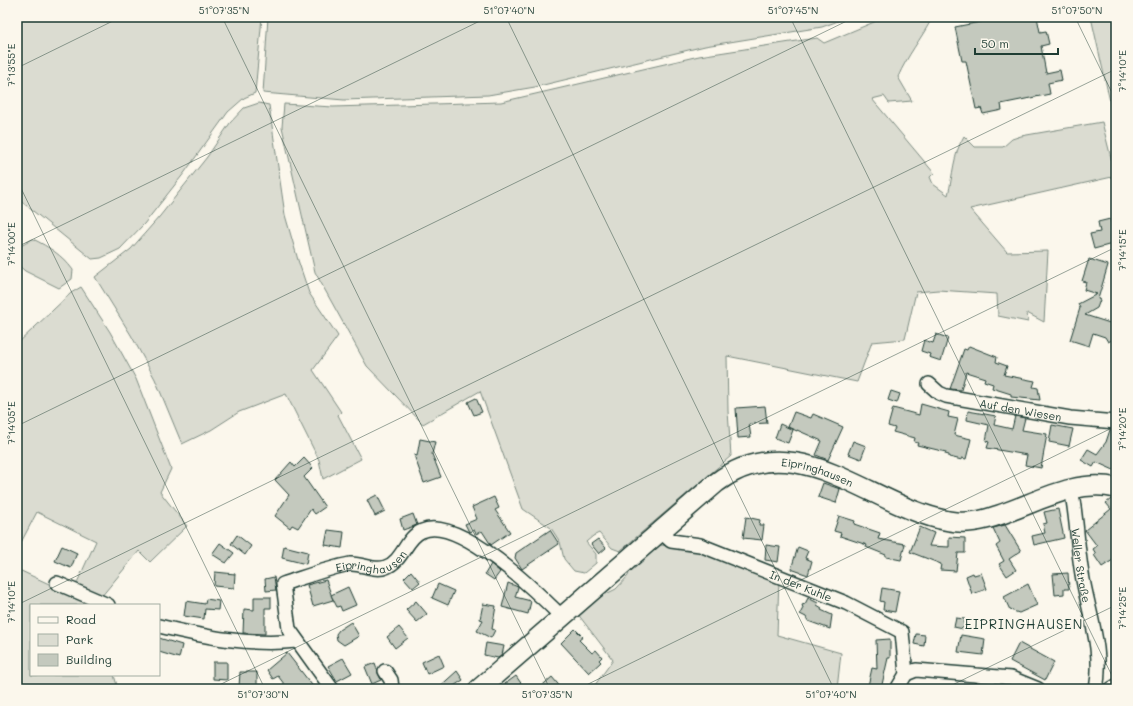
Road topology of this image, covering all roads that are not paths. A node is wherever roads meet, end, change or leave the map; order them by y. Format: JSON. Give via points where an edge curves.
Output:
{"nodes":[{"id":1,"x":929,"y":384,"type":"dead end"},
{"id":2,"x":1116,"y":422,"type":"edge"},
{"id":3,"x":1116,"y":488,"type":"edge"},
{"id":4,"x":1071,"y":489,"type":"junction"},
{"id":5,"x":660,"y":531,"type":"junction"},
{"id":6,"x":58,"y":583,"type":"dead end"},
{"id":7,"x":106,"y":604,"type":"edge"},
{"id":8,"x":562,"y":617,"type":"junction"},
{"id":9,"x":160,"y":626,"type":"edge"},
{"id":10,"x":297,"y":641,"type":"junction"},
{"id":11,"x":385,"y":671,"type":"dead end"},
{"id":12,"x":906,"y":674,"type":"junction"},
{"id":13,"x":1116,"y":686,"type":"edge"},
{"id":14,"x":332,"y":689,"type":"edge"},
{"id":15,"x":392,"y":689,"type":"edge"},
{"id":16,"x":479,"y":689,"type":"edge"},
{"id":17,"x":897,"y":689,"type":"edge"},
{"id":18,"x":1038,"y":689,"type":"edge"},
{"id":19,"x":1096,"y":689,"type":"edge"},
{"id":20,"x":1111,"y":689,"type":"edge"}],
"edges":[{"from":1,"to":2,"type":"street","name":"Auf den Wiesen","via":[[946,396],[1070,418]]},
{"from":3,"to":4,"type":"main road","name":"Eipringhausen","via":[[1090,486]]},
{"from":4,"to":5,"type":"main road","name":"Eipringhausen","via":[[991,517],[958,522],[928,516],[807,465],[785,460],[764,461],[743,467],[722,478]]},
{"from":4,"to":19,"type":"street","name":"Weller Straße","via":[[1081,570],[1098,656]]},
{"from":5,"to":8,"type":"main road","name":"Eipringhausen"},
{"from":5,"to":12,"type":"street","name":"In der Kuhle","via":[[671,541],[700,545],[846,603],[902,632]]},
{"from":6,"to":7,"type":"street"},
{"from":8,"to":10,"type":"street","name":"Eipringhausen","via":[[507,568],[470,540],[450,531],[428,529],[415,535],[394,562],[386,567],[380,569],[351,564],[283,584],[289,629]]},
{"from":8,"to":16,"type":"main road","name":"Eipringhausen"},
{"from":9,"to":10,"type":"street","via":[[203,637],[251,643]]},
{"from":10,"to":14,"type":"street","name":"Eipringhausen"},
{"from":11,"to":15,"type":"street"},
{"from":12,"to":17,"type":"street"},
{"from":12,"to":18,"type":"street","via":[[916,670],[1011,678]]},
{"from":13,"to":20,"type":"street"}]}
